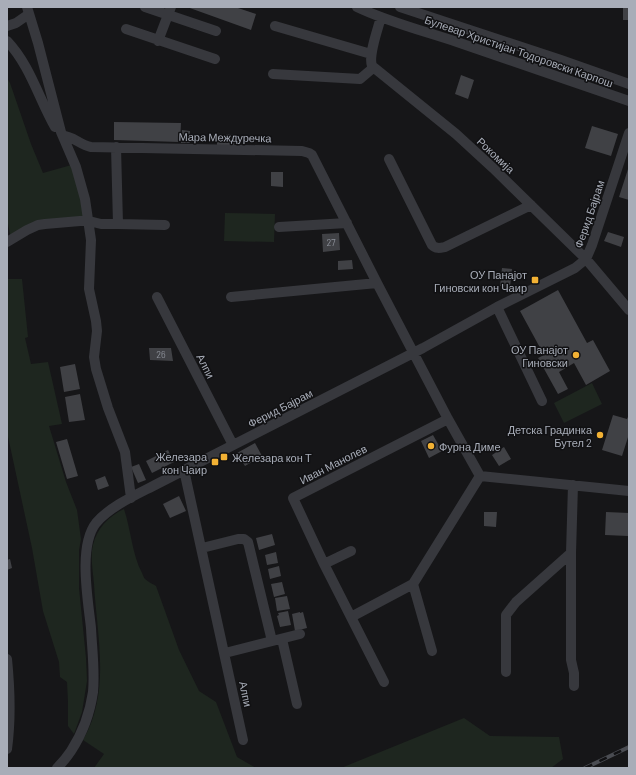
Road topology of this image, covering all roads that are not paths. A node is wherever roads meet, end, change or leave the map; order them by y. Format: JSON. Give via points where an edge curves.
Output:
{"nodes":[{"id":1,"x":144,"y":7,"type":"edge"},
{"id":2,"x":357,"y":7,"type":"edge"},
{"id":3,"x":400,"y":7,"type":"edge"},
{"id":4,"x":28,"y":10,"type":"edge"},
{"id":5,"x":169,"y":11,"type":"edge"},
{"id":6,"x":381,"y":17,"type":"junction"},
{"id":7,"x":7,"y":26,"type":"edge"},
{"id":8,"x":275,"y":26,"type":"dead end"},
{"id":9,"x":126,"y":29,"type":"dead end"},
{"id":10,"x":216,"y":31,"type":"dead end"},
{"id":11,"x":7,"y":41,"type":"edge"},
{"id":12,"x":158,"y":41,"type":"junction"},
{"id":13,"x":371,"y":54,"type":"junction"},
{"id":14,"x":214,"y":59,"type":"dead end"},
{"id":15,"x":373,"y":68,"type":"junction"},
{"id":16,"x":273,"y":74,"type":"dead end"},
{"id":17,"x":629,"y":84,"type":"edge"},
{"id":18,"x":629,"y":102,"type":"edge"},
{"id":19,"x":629,"y":133,"type":"edge"},
{"id":20,"x":62,"y":134,"type":"junction"},
{"id":21,"x":116,"y":147,"type":"junction"},
{"id":22,"x":389,"y":159,"type":"dead end"},
{"id":23,"x":531,"y":205,"type":"junction"},
{"id":24,"x":89,"y":221,"type":"junction"},
{"id":25,"x":347,"y":222,"type":"junction"},
{"id":26,"x":118,"y":224,"type":"junction"},
{"id":27,"x":165,"y":225,"type":"dead end"},
{"id":28,"x":279,"y":227,"type":"dead end"},
{"id":29,"x":7,"y":242,"type":"edge"},
{"id":30,"x":586,"y":259,"type":"junction"},
{"id":31,"x":377,"y":283,"type":"junction"},
{"id":32,"x":157,"y":297,"type":"dead end"},
{"id":33,"x":231,"y":297,"type":"dead end"},
{"id":34,"x":497,"y":307,"type":"junction"},
{"id":35,"x":628,"y":307,"type":"edge"},
{"id":36,"x":414,"y":352,"type":"junction"},
{"id":37,"x":542,"y":401,"type":"dead end"},
{"id":38,"x":448,"y":419,"type":"junction"},
{"id":39,"x":233,"y":445,"type":"junction"},
{"id":40,"x":184,"y":470,"type":"junction"},
{"id":41,"x":480,"y":476,"type":"junction"},
{"id":42,"x":573,"y":485,"type":"junction"},
{"id":43,"x":629,"y":491,"type":"edge"},
{"id":44,"x":131,"y":498,"type":"junction"},
{"id":45,"x":202,"y":548,"type":"junction"},
{"id":46,"x":350,"y":551,"type":"dead end"},
{"id":47,"x":571,"y":554,"type":"junction"},
{"id":48,"x":324,"y":564,"type":"junction"},
{"id":49,"x":413,"y":584,"type":"junction"},
{"id":50,"x":351,"y":617,"type":"junction"},
{"id":51,"x":300,"y":634,"type":"dead end"},
{"id":52,"x":282,"y":639,"type":"junction"},
{"id":53,"x":272,"y":641,"type":"junction"},
{"id":54,"x":432,"y":651,"type":"dead end"},
{"id":55,"x":225,"y":653,"type":"junction"},
{"id":56,"x":7,"y":659,"type":"edge"},
{"id":57,"x":506,"y":672,"type":"dead end"},
{"id":58,"x":384,"y":682,"type":"dead end"},
{"id":59,"x":574,"y":686,"type":"dead end"},
{"id":60,"x":297,"y":704,"type":"dead end"},
{"id":61,"x":243,"y":740,"type":"dead end"},
{"id":62,"x":7,"y":749,"type":"edge"},
{"id":63,"x":57,"y":768,"type":"edge"}],
"edges":[{"from":1,"to":5,"type":"street"},
{"from":2,"to":6,"type":"street","name":"Булевар Христијан Тодоровски Карпош"},
{"from":3,"to":17,"type":"street","name":"Булевар Христијан Тодоровски Карпош"},
{"from":4,"to":7,"type":"street","via":[[16,23]]},
{"from":4,"to":20,"type":"street"},
{"from":5,"to":10,"type":"street"},
{"from":5,"to":12,"type":"street"},
{"from":6,"to":13,"type":"street"},
{"from":6,"to":18,"type":"street","name":"Булевар Христијан Тодоровски Карпош"},
{"from":8,"to":13,"type":"street"},
{"from":9,"to":12,"type":"street"},
{"from":11,"to":20,"type":"street","via":[[27,69],[54,124]]},
{"from":12,"to":14,"type":"street"},
{"from":13,"to":15,"type":"street"},
{"from":15,"to":16,"type":"street","via":[[360,79]]},
{"from":15,"to":23,"type":"street","name":"Рокомија","via":[[456,134]]},
{"from":19,"to":30,"type":"street","name":"Ферид Бајрам"},
{"from":20,"to":21,"type":"street","name":"Мара Междуречка","via":[[86,146]]},
{"from":20,"to":24,"type":"street","via":[[76,167]]},
{"from":21,"to":25,"type":"street","name":"Мара Междуречка","via":[[306,151],[314,158]]},
{"from":21,"to":26,"type":"street"},
{"from":22,"to":23,"type":"street","via":[[434,247],[445,247]]},
{"from":23,"to":30,"type":"street","name":"Рокомија"},
{"from":24,"to":26,"type":"street"},
{"from":24,"to":29,"type":"street","via":[[38,225]]},
{"from":24,"to":44,"type":"street","via":[[89,289],[97,331],[94,357],[106,401],[125,452]]},
{"from":25,"to":28,"type":"street"},
{"from":25,"to":31,"type":"street","name":"Мара Междуречка"},
{"from":26,"to":27,"type":"street"},
{"from":30,"to":34,"type":"street","name":"Ферид Бајрам","via":[[570,271]]},
{"from":30,"to":35,"type":"street","name":"Рокомија"},
{"from":31,"to":33,"type":"street"},
{"from":31,"to":36,"type":"street","name":"Мара Междуречка"},
{"from":32,"to":39,"type":"street","name":"Алпи"},
{"from":34,"to":36,"type":"street","name":"Ферид Бајрам"},
{"from":34,"to":37,"type":"street"},
{"from":36,"to":38,"type":"street"},
{"from":36,"to":39,"type":"street","name":"Ферид Бајрам"},
{"from":38,"to":41,"type":"street"},
{"from":38,"to":48,"type":"street","name":"Иван Манолев","via":[[293,498]]},
{"from":39,"to":40,"type":"street","name":"Ферид Бајрам"},
{"from":40,"to":44,"type":"street","name":"Ферид Бајрам"},
{"from":40,"to":45,"type":"street","name":"Алпи"},
{"from":41,"to":42,"type":"street"},
{"from":41,"to":49,"type":"street"},
{"from":42,"to":43,"type":"street"},
{"from":42,"to":47,"type":"street"},
{"from":44,"to":63,"type":"street","name":"Ферид Бајрам","via":[[99,519],[88,539],[86,582],[93,662],[92,693],[79,736]]},
{"from":45,"to":53,"type":"street","via":[[244,539],[247,541]]},
{"from":45,"to":55,"type":"street","name":"Алпи"},
{"from":46,"to":48,"type":"street"},
{"from":47,"to":57,"type":"street","via":[[516,602],[506,615]]},
{"from":47,"to":59,"type":"street","via":[[571,660]]},
{"from":48,"to":50,"type":"street","name":"Иван Манолев"},
{"from":49,"to":50,"type":"street"},
{"from":49,"to":54,"type":"street"},
{"from":50,"to":58,"type":"street","name":"Иван Манолев"},
{"from":51,"to":52,"type":"street"},
{"from":52,"to":53,"type":"street"},
{"from":52,"to":60,"type":"street"},
{"from":53,"to":55,"type":"street"},
{"from":55,"to":61,"type":"street","name":"Алпи"},
{"from":56,"to":62,"type":"street","via":[[10,711]]}]}
